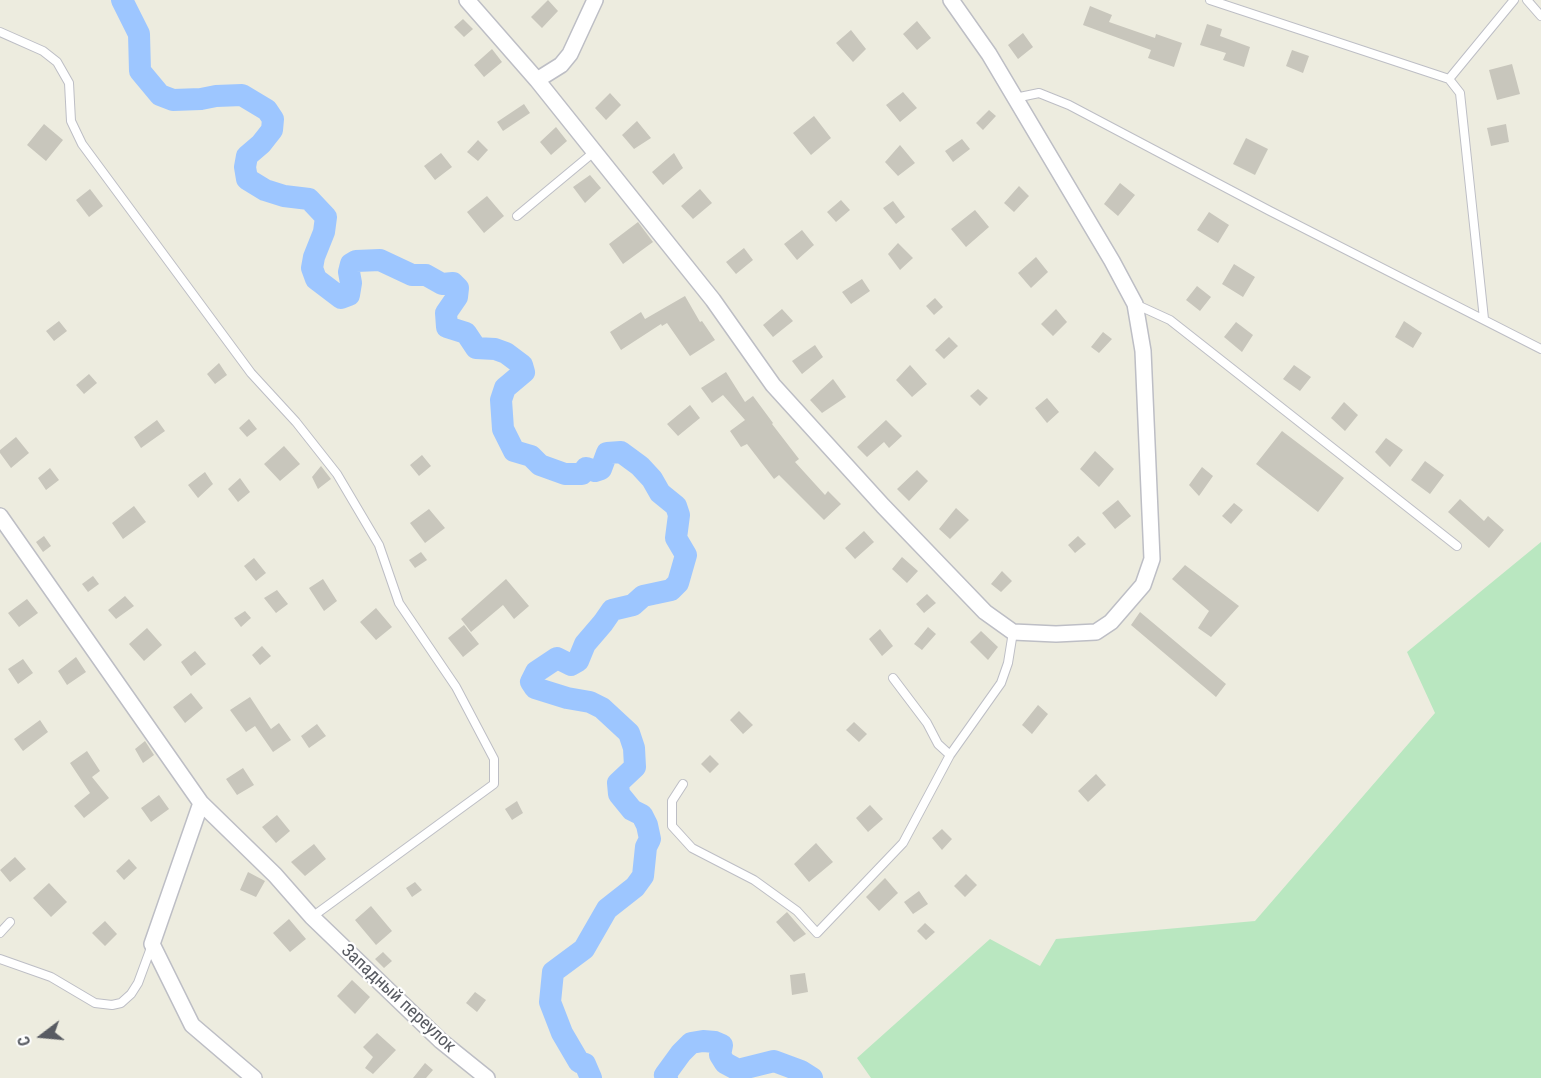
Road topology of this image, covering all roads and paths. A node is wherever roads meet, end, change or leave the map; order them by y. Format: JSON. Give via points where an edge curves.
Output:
{"nodes":[{"id":1,"x":467,"y":0,"type":"edge"},
{"id":2,"x":595,"y":0,"type":"edge"},
{"id":3,"x":951,"y":0,"type":"edge"},
{"id":4,"x":1210,"y":0,"type":"edge"},
{"id":5,"x":1514,"y":0,"type":"edge"},
{"id":6,"x":1527,"y":0,"type":"edge"},
{"id":7,"x":1541,"y":16,"type":"edge"},
{"id":8,"x":0,"y":32,"type":"edge"},
{"id":9,"x":1449,"y":79,"type":"junction"},
{"id":10,"x":537,"y":80,"type":"junction"},
{"id":11,"x":1015,"y":98,"type":"junction"},
{"id":12,"x":594,"y":152,"type":"junction"},
{"id":13,"x":517,"y":216,"type":"dead end"},
{"id":14,"x":1135,"y":304,"type":"junction"},
{"id":15,"x":1484,"y":319,"type":"junction"},
{"id":16,"x":1541,"y":349,"type":"edge"},
{"id":17,"x":0,"y":516,"type":"edge"},
{"id":18,"x":1458,"y":546,"type":"dead end"},
{"id":19,"x":1013,"y":632,"type":"junction"},
{"id":20,"x":893,"y":678,"type":"dead end"},
{"id":21,"x":950,"y":755,"type":"junction"},
{"id":22,"x":683,"y":784,"type":"dead end"},
{"id":23,"x":201,"y":803,"type":"junction"},
{"id":24,"x":312,"y":917,"type":"junction"},
{"id":25,"x":10,"y":922,"type":"dead end"},
{"id":26,"x":0,"y":933,"type":"edge"},
{"id":27,"x":152,"y":944,"type":"junction"},
{"id":28,"x":0,"y":959,"type":"edge"},
{"id":29,"x":254,"y":1078,"type":"edge"},
{"id":30,"x":487,"y":1078,"type":"edge"}],
"edges":[{"from":1,"to":10,"type":"street"},
{"from":2,"to":10,"type":"street","via":[[570,54],[561,65]]},
{"from":3,"to":11,"type":"street"},
{"from":4,"to":9,"type":"lane"},
{"from":5,"to":9,"type":"lane"},
{"from":6,"to":7,"type":"lane"},
{"from":8,"to":24,"type":"lane","via":[[43,51],[57,62],[69,83],[71,121],[82,144],[251,373],[337,474],[379,545],[399,603],[456,687],[494,759],[494,783]]},
{"from":9,"to":15,"type":"lane","via":[[1461,93]]},
{"from":10,"to":12,"type":"street"},
{"from":11,"to":14,"type":"street"},
{"from":11,"to":15,"type":"lane","via":[[1039,93],[1069,105]]},
{"from":12,"to":13,"type":"lane"},
{"from":12,"to":19,"type":"street","via":[[713,300],[773,385],[985,612]]},
{"from":14,"to":18,"type":"lane","via":[[1170,320]]},
{"from":14,"to":19,"type":"street","via":[[1143,351],[1152,559],[1143,585],[1111,622],[1096,632]]},
{"from":15,"to":16,"type":"lane"},
{"from":17,"to":23,"type":"street","name":"Западный переулок"},
{"from":19,"to":21,"type":"lane","via":[[1001,683]]},
{"from":20,"to":21,"type":"lane","via":[[938,744]]},
{"from":21,"to":22,"type":"lane","via":[[903,843],[817,933],[797,911],[754,880],[692,848],[672,826],[672,801]]},
{"from":23,"to":24,"type":"street","name":"Западный переулок"},
{"from":23,"to":27,"type":"street"},
{"from":24,"to":30,"type":"street","name":"Западный переулок","via":[[441,1041]]},
{"from":25,"to":26,"type":"lane"},
{"from":27,"to":28,"type":"lane","via":[[131,994],[112,1005],[95,1003],[51,977]]},
{"from":27,"to":29,"type":"street","via":[[192,1025]]}]}
